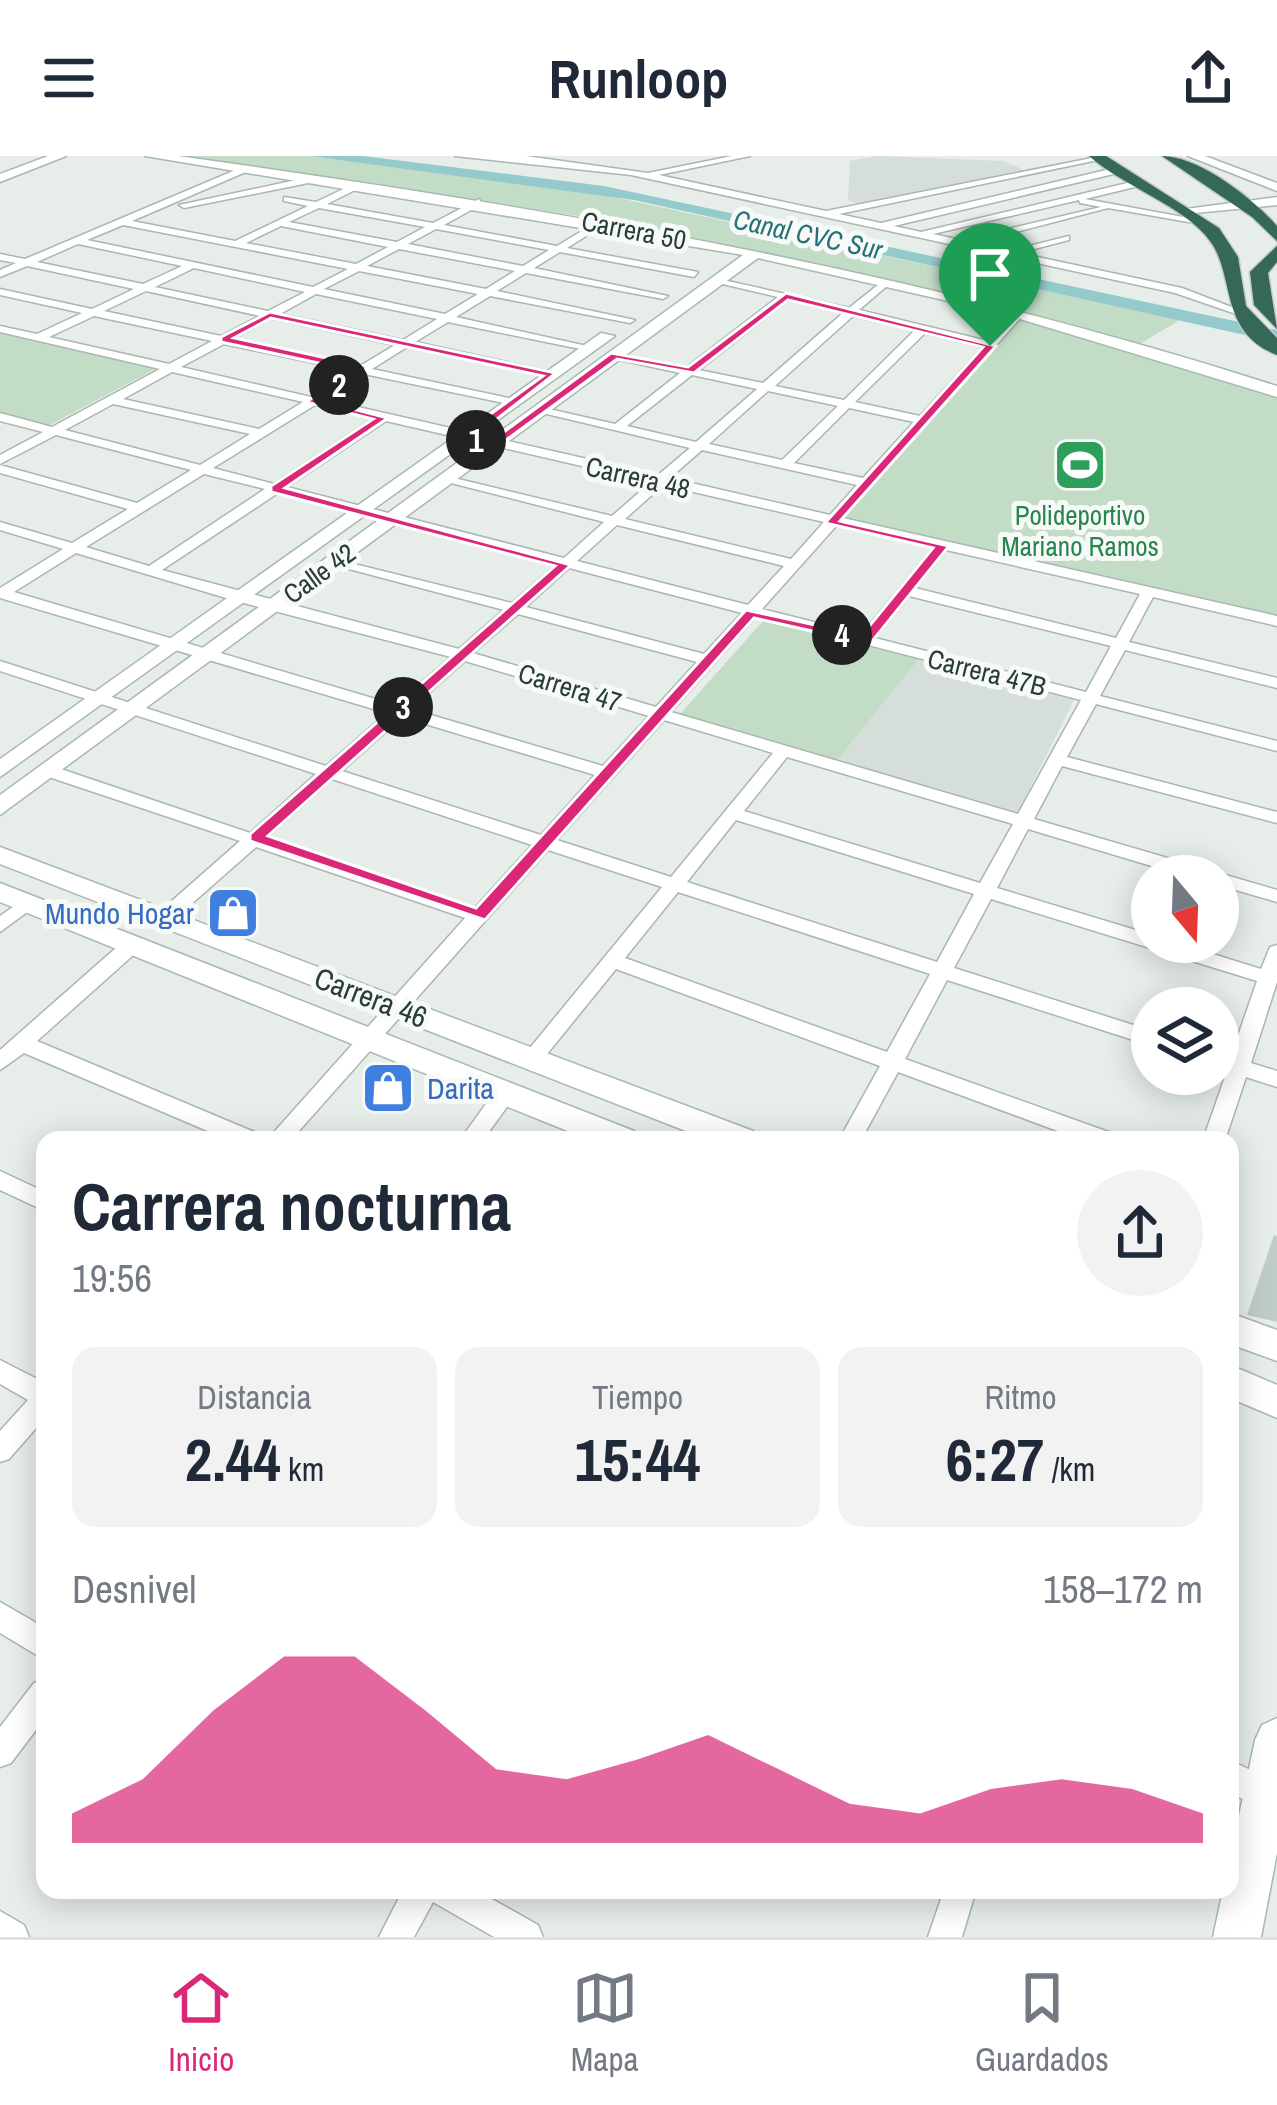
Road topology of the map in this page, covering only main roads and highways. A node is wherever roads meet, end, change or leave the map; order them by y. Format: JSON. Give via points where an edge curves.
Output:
{"nodes":[{"id":1,"x":1096,"y":156,"type":"edge"},
{"id":2,"x":1168,"y":156,"type":"edge"},
{"id":3,"x":1182,"y":156,"type":"edge"},
{"id":4,"x":1201,"y":176,"type":"junction"},
{"id":5,"x":1260,"y":210,"type":"edge"},
{"id":6,"x":1277,"y":236,"type":"edge"},
{"id":7,"x":1277,"y":251,"type":"edge"},
{"id":8,"x":1266,"y":301,"type":"edge"},
{"id":9,"x":1276,"y":348,"type":"edge"}],
"edges":[{"from":1,"to":8,"type":"highway","via":[[1140,191],[1194,217],[1224,245],[1230,283]]},
{"from":2,"to":4,"type":"highway"},
{"from":3,"to":4,"type":"highway"},
{"from":4,"to":5,"type":"highway"},
{"from":5,"to":6,"type":"highway"},
{"from":7,"to":8,"type":"highway"},
{"from":8,"to":9,"type":"highway"}]}
